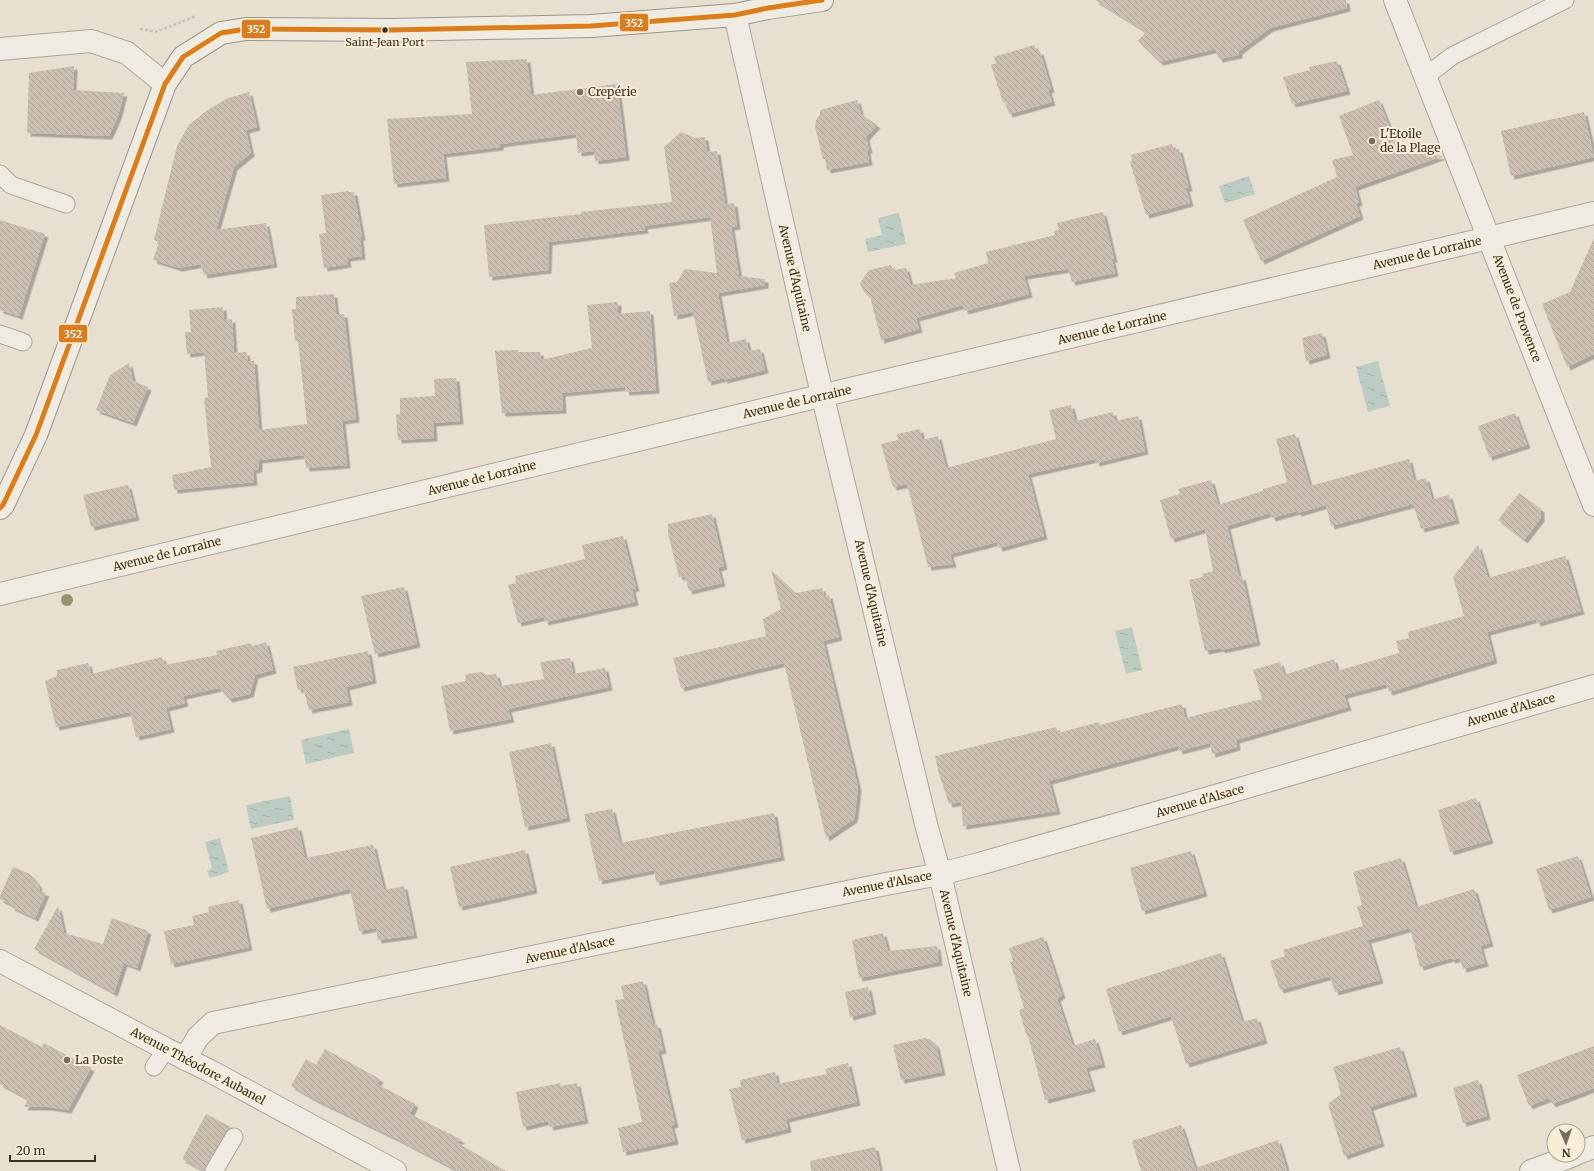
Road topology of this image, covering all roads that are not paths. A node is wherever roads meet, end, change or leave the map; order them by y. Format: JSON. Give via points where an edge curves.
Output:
{"nodes":[{"id":1,"x":822,"y":0,"type":"edge"},
{"id":2,"x":1395,"y":0,"type":"edge"},
{"id":3,"x":1565,"y":0,"type":"edge"},
{"id":4,"x":735,"y":15,"type":"junction"},
{"id":5,"x":0,"y":49,"type":"edge"},
{"id":6,"x":1425,"y":77,"type":"junction"},
{"id":7,"x":165,"y":84,"type":"junction"},
{"id":8,"x":0,"y":174,"type":"edge"},
{"id":9,"x":66,"y":204,"type":"dead end"},
{"id":10,"x":1594,"y":213,"type":"edge"},
{"id":11,"x":1489,"y":238,"type":"junction"},
{"id":12,"x":0,"y":334,"type":"edge"},
{"id":13,"x":23,"y":342,"type":"dead end"},
{"id":14,"x":823,"y":396,"type":"junction"},
{"id":15,"x":1594,"y":505,"type":"edge"},
{"id":16,"x":0,"y":508,"type":"edge"},
{"id":17,"x":0,"y":594,"type":"edge"},
{"id":18,"x":1594,"y":686,"type":"edge"},
{"id":19,"x":940,"y":874,"type":"junction"},
{"id":20,"x":0,"y":961,"type":"edge"},
{"id":21,"x":166,"y":1049,"type":"junction"},
{"id":22,"x":185,"y":1059,"type":"junction"},
{"id":23,"x":154,"y":1068,"type":"dead end"},
{"id":24,"x":234,"y":1137,"type":"dead end"},
{"id":25,"x":1552,"y":1163,"type":"edge"},
{"id":26,"x":393,"y":1170,"type":"edge"},
{"id":27,"x":214,"y":1171,"type":"edge"},
{"id":28,"x":1009,"y":1171,"type":"edge"},
{"id":29,"x":1531,"y":1171,"type":"edge"}],
"edges":[{"from":1,"to":4,"type":"street"},
{"from":2,"to":6,"type":"street","name":"Avenue de Provence"},
{"from":3,"to":6,"type":"lane","via":[[1452,56]]},
{"from":4,"to":7,"type":"street","via":[[591,26],[391,30],[246,29],[221,34],[183,57]]},
{"from":4,"to":14,"type":"street","name":"Avenue d'Aquitaine"},
{"from":5,"to":7,"type":"street","via":[[90,41],[127,53]]},
{"from":6,"to":11,"type":"street","name":"Avenue de Provence"},
{"from":7,"to":16,"type":"street","via":[[36,435]]},
{"from":8,"to":9,"type":"lane","via":[[11,185]]},
{"from":10,"to":11,"type":"street","name":"Avenue de Lorraine"},
{"from":11,"to":14,"type":"street","name":"Avenue de Lorraine"},
{"from":11,"to":15,"type":"street","name":"Avenue de Provence"},
{"from":12,"to":13,"type":"lane"},
{"from":14,"to":17,"type":"street","name":"Avenue de Lorraine"},
{"from":14,"to":19,"type":"street","name":"Avenue d'Aquitaine"},
{"from":18,"to":19,"type":"street","name":"Avenue d'Alsace"},
{"from":19,"to":22,"type":"street","name":"Avenue d'Alsace","via":[[213,1023],[198,1037]]},
{"from":19,"to":28,"type":"street","name":"Avenue d'Aquitaine"},
{"from":20,"to":21,"type":"street","name":"Avenue Théodore Aubanel"},
{"from":21,"to":22,"type":"street","name":"Avenue Théodore Aubanel"},
{"from":21,"to":23,"type":"lane"},
{"from":22,"to":26,"type":"street","name":"Avenue Théodore Aubanel"},
{"from":24,"to":27,"type":"lane"},
{"from":25,"to":29,"type":"street"}]}
